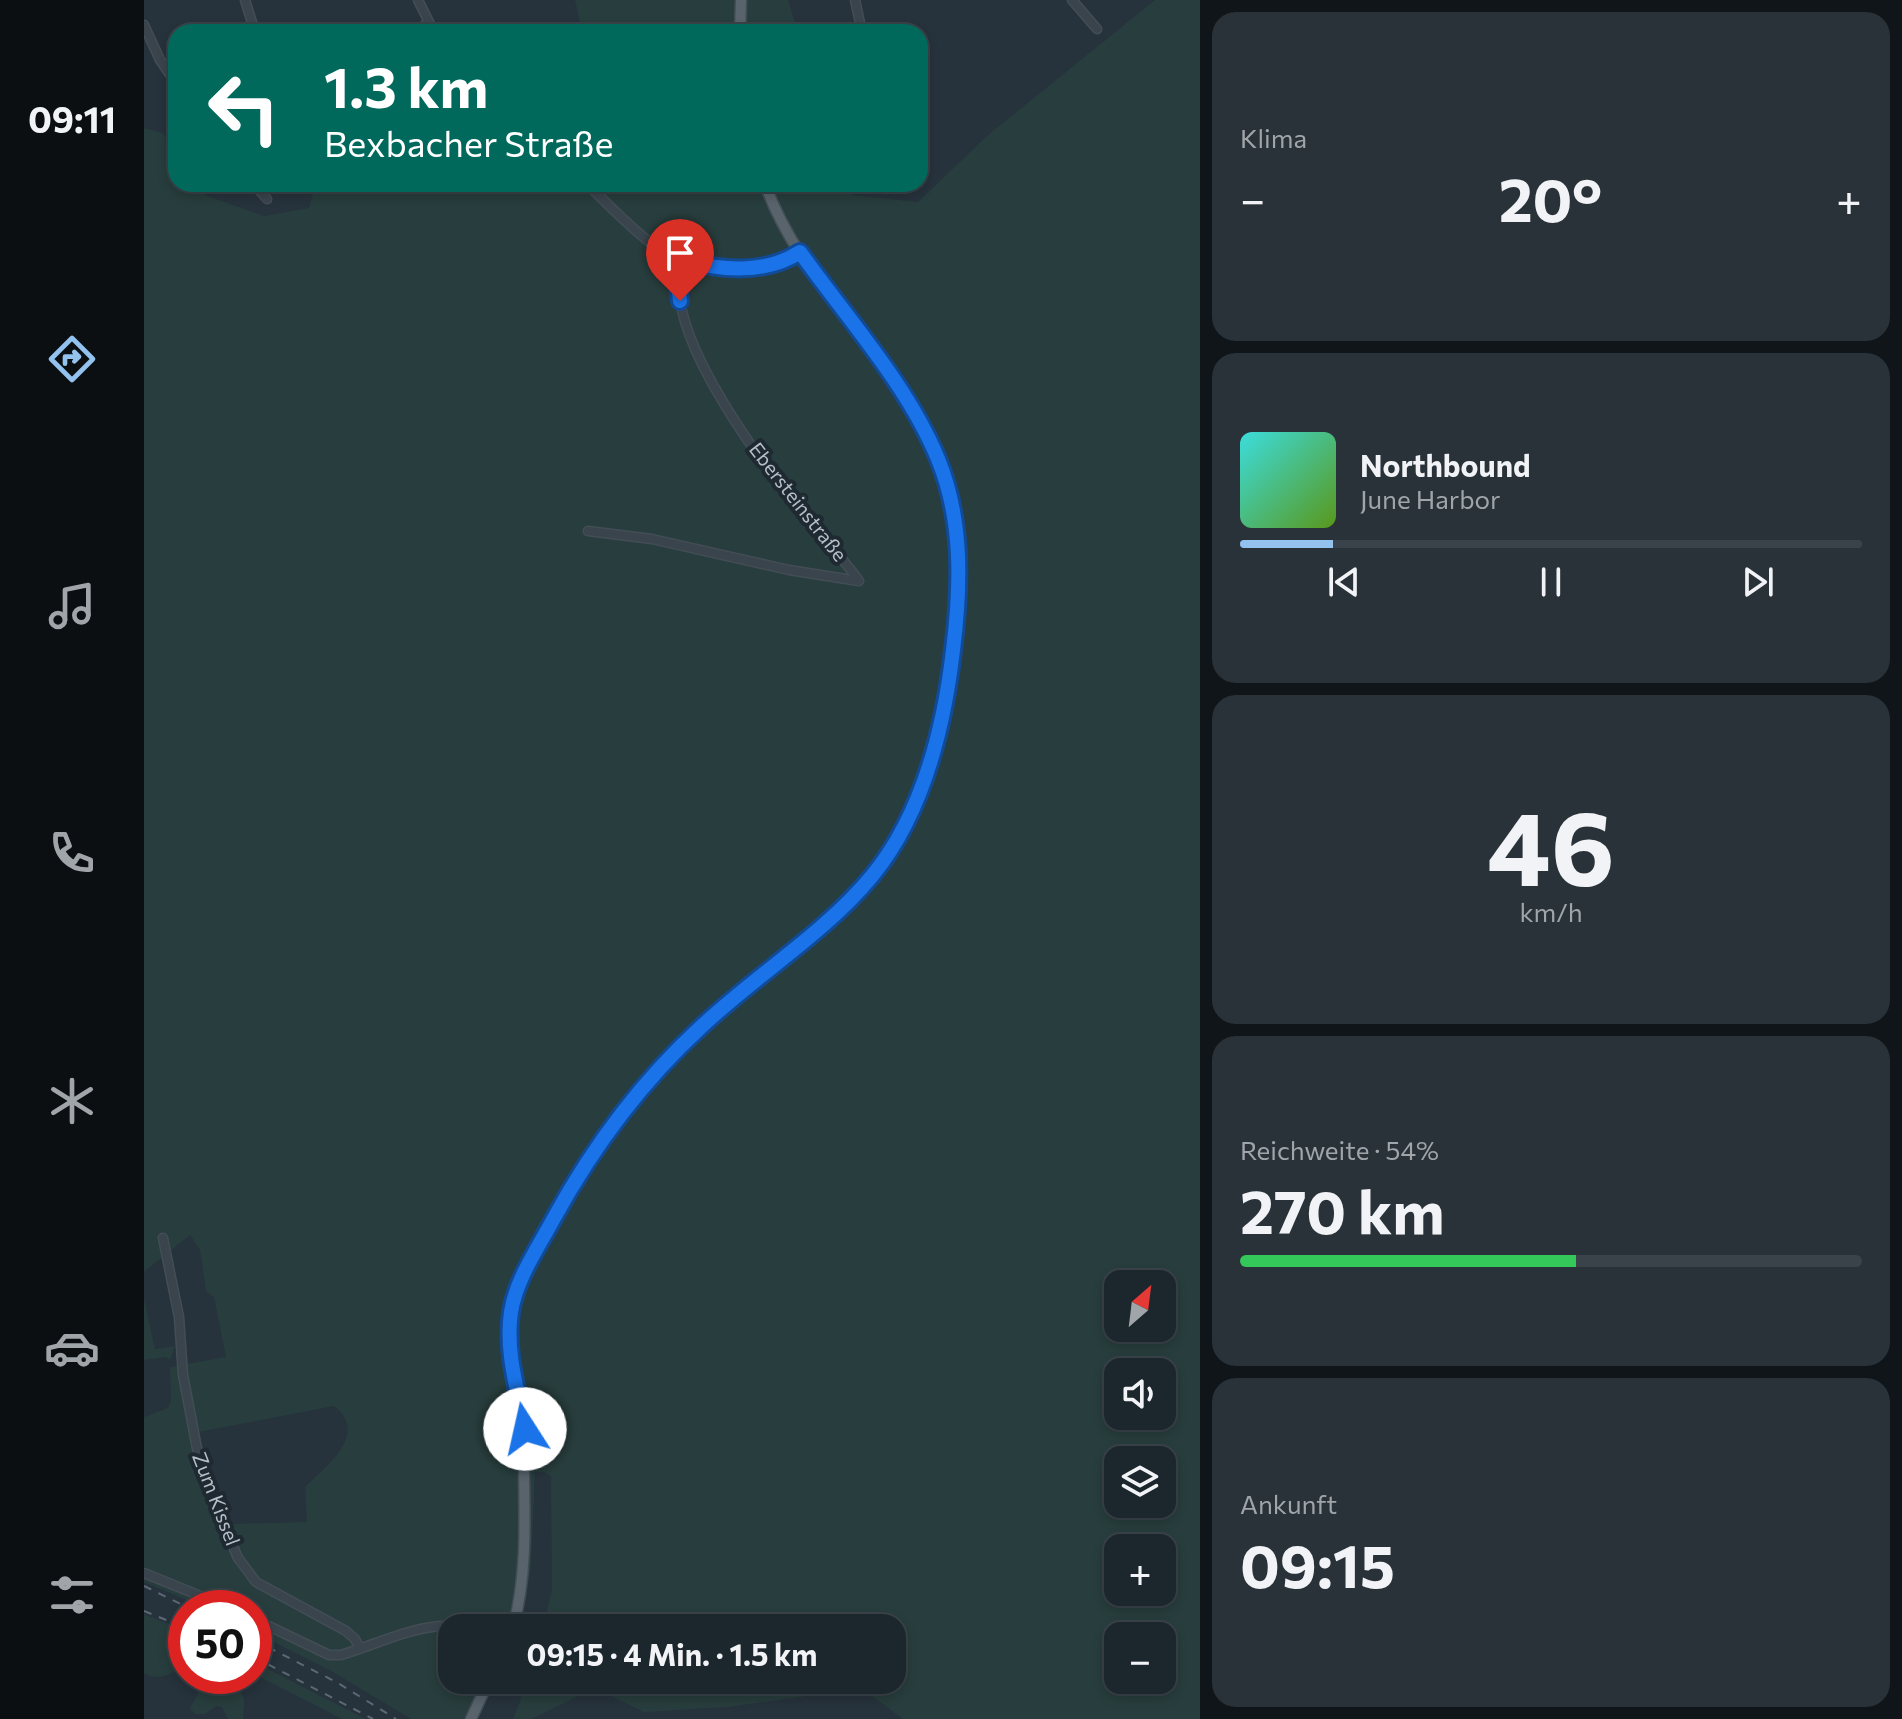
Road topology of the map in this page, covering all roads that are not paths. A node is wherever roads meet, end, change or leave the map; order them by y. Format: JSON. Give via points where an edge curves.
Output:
{"nodes":[{"id":1,"x":245,"y":0,"type":"edge"},
{"id":2,"x":418,"y":0,"type":"edge"},
{"id":3,"x":741,"y":0,"type":"edge"},
{"id":4,"x":855,"y":0,"type":"edge"},
{"id":5,"x":1072,"y":0,"type":"edge"},
{"id":6,"x":428,"y":23,"type":"edge"},
{"id":7,"x":252,"y":24,"type":"edge"},
{"id":8,"x":740,"y":24,"type":"edge"},
{"id":9,"x":860,"y":24,"type":"edge"},
{"id":10,"x":144,"y":25,"type":"edge"},
{"id":11,"x":1097,"y":29,"type":"dead end"},
{"id":12,"x":168,"y":72,"type":"edge"},
{"id":13,"x":261,"y":192,"type":"edge"},
{"id":14,"x":596,"y":192,"type":"edge"},
{"id":15,"x":768,"y":192,"type":"edge"},
{"id":16,"x":267,"y":199,"type":"dead end"},
{"id":17,"x":800,"y":252,"type":"junction"},
{"id":18,"x":684,"y":260,"type":"junction"},
{"id":19,"x":589,"y":531,"type":"dead end"},
{"id":20,"x":163,"y":1238,"type":"dead end"},
{"id":21,"x":144,"y":1573,"type":"edge"},
{"id":22,"x":186,"y":1590,"type":"edge"},
{"id":23,"x":516,"y":1614,"type":"edge"},
{"id":24,"x":438,"y":1625,"type":"edge"},
{"id":25,"x":272,"y":1628,"type":"edge"},
{"id":26,"x":360,"y":1649,"type":"junction"},
{"id":27,"x":483,"y":1694,"type":"edge"},
{"id":28,"x":471,"y":1719,"type":"edge"}],
"edges":[{"from":1,"to":7,"type":"street"},
{"from":2,"to":6,"type":"street"},
{"from":3,"to":8,"type":"main road"},
{"from":4,"to":9,"type":"street"},
{"from":5,"to":11,"type":"street"},
{"from":10,"to":12,"type":"street"},
{"from":13,"to":16,"type":"street"},
{"from":14,"to":18,"type":"street","via":[[654,246]]},
{"from":15,"to":17,"type":"main road"},
{"from":17,"to":18,"type":"street","via":[[753,268]]},
{"from":17,"to":23,"type":"main road","via":[[900,390],[926,432],[948,489],[959,587],[940,725],[907,821],[872,875],[651,1077],[606,1132],[521,1281],[511,1313],[510,1355],[525,1443],[524,1570]]},
{"from":18,"to":19,"type":"street","name":"Ebersteinstraße","via":[[680,301],[708,376],[731,416],[859,581]]},
{"from":20,"to":26,"type":"street","name":"Zum Kissel","via":[[199,1459],[238,1558],[256,1582],[346,1631]]},
{"from":21,"to":22,"type":"street"},
{"from":24,"to":26,"type":"street"},
{"from":25,"to":26,"type":"street","via":[[329,1655]]},
{"from":27,"to":28,"type":"main road"}]}
